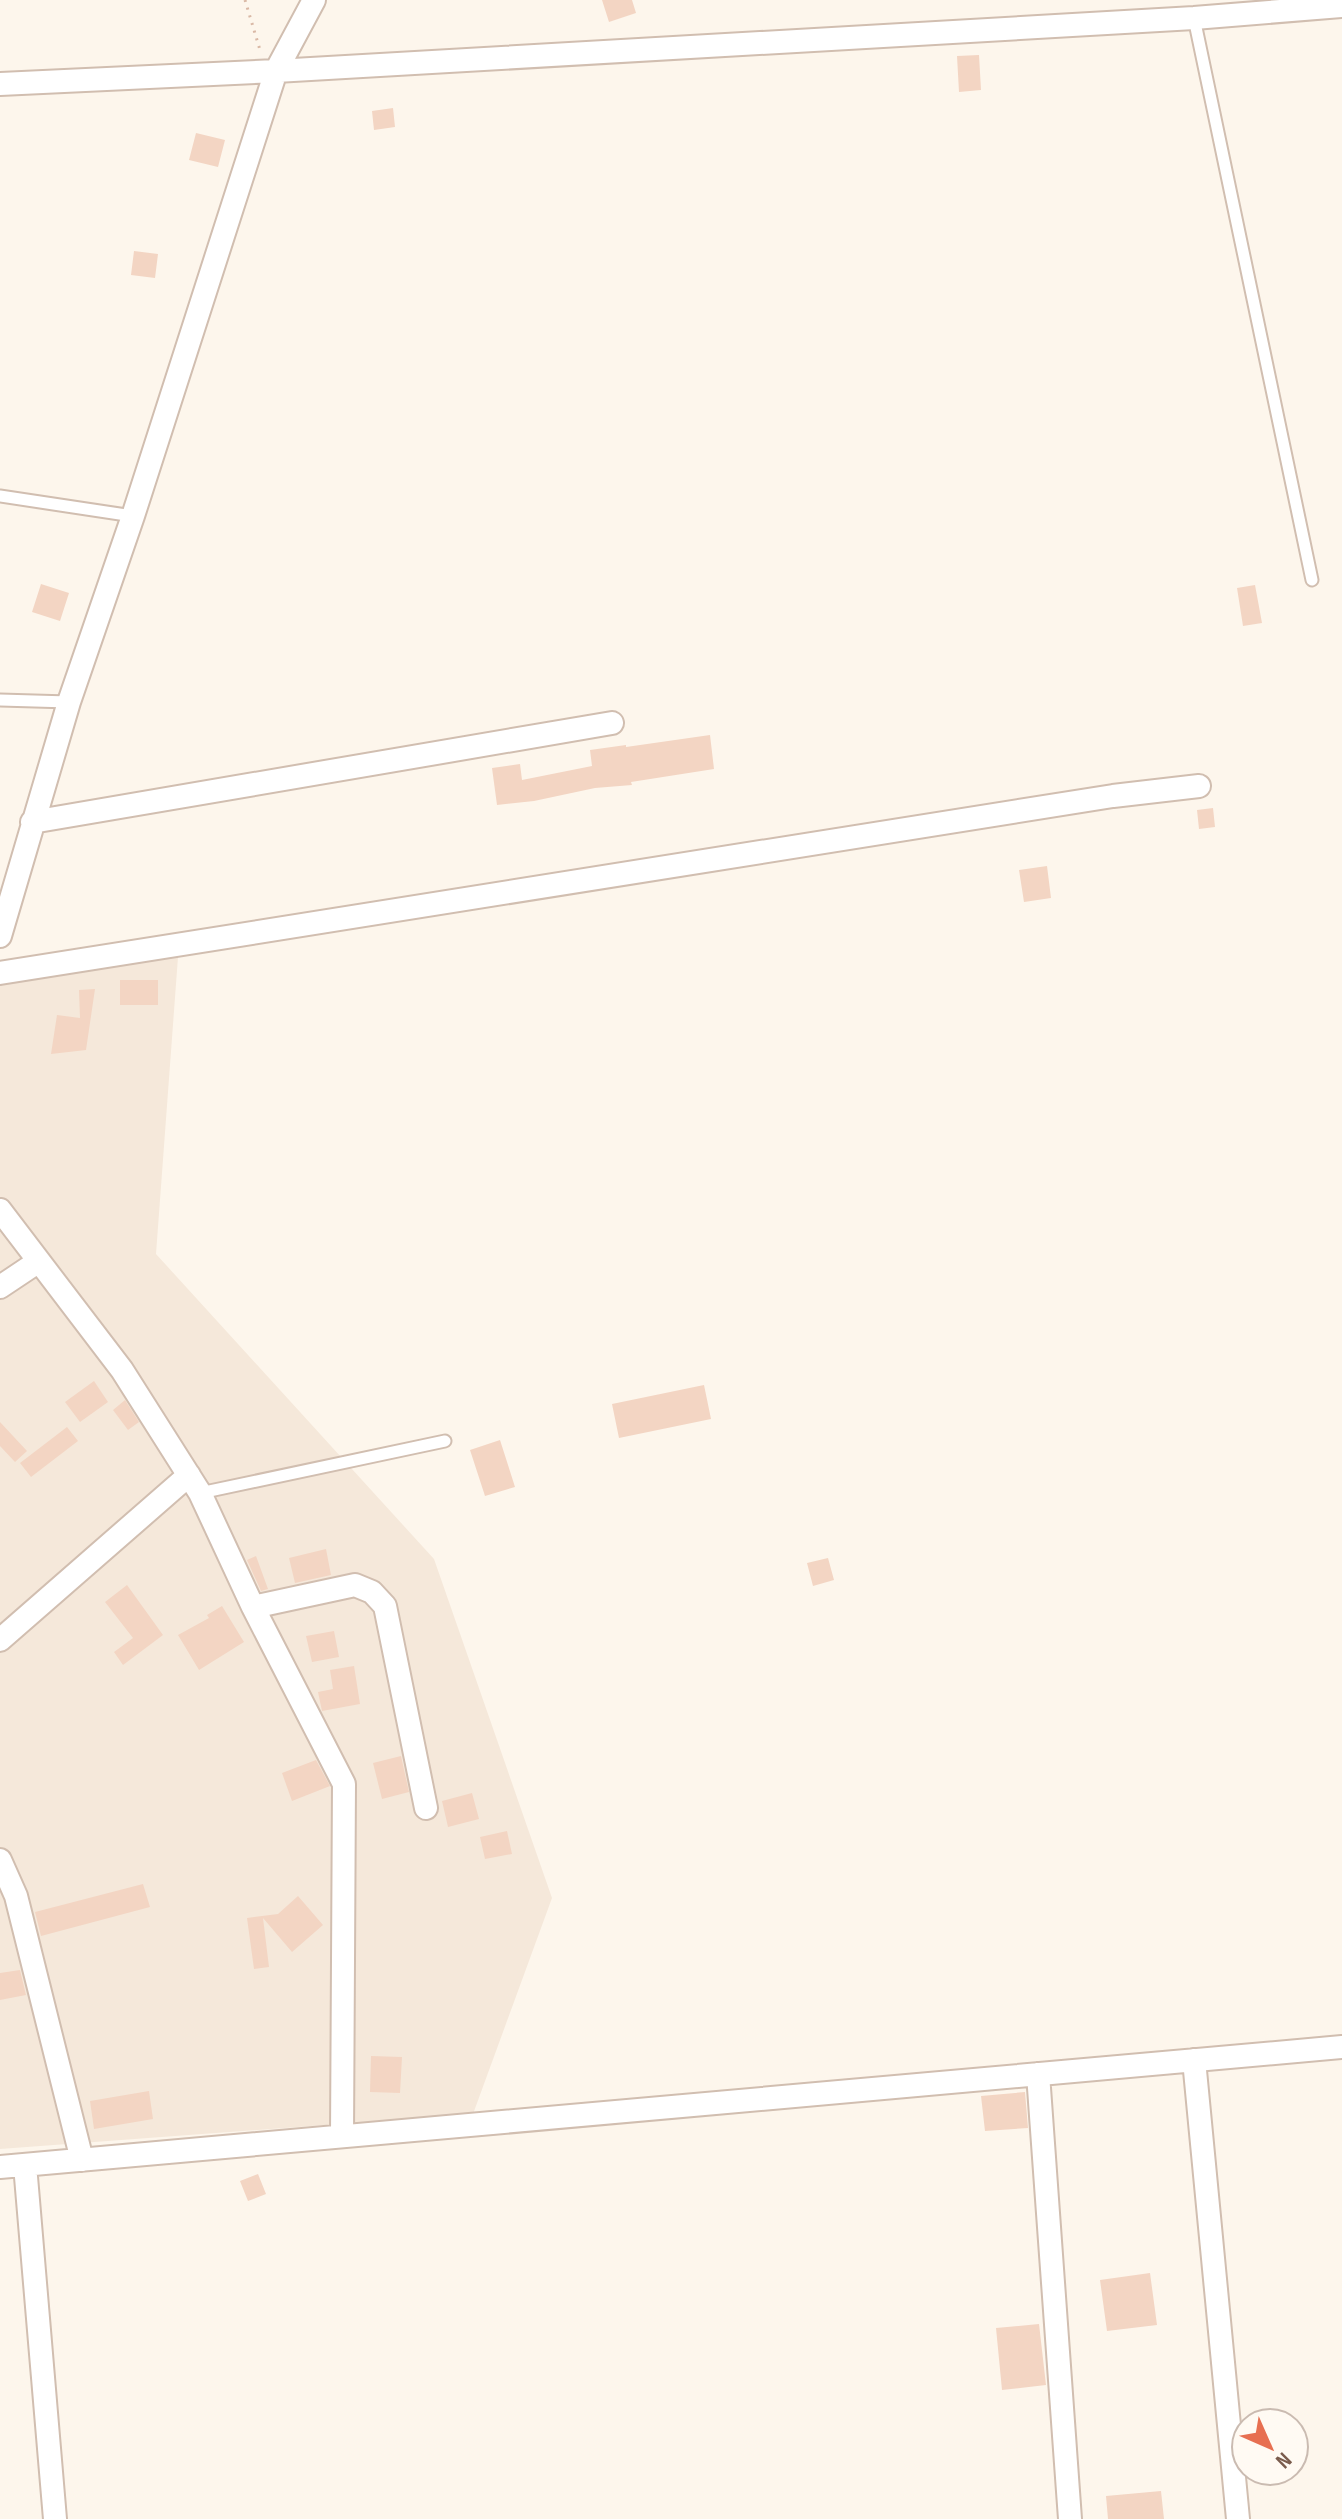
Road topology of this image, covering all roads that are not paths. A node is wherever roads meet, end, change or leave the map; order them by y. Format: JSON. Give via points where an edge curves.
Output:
{"nodes":[{"id":1,"x":314,"y":0,"type":"edge"},
{"id":2,"x":1342,"y":6,"type":"edge"},
{"id":3,"x":1194,"y":18,"type":"junction"},
{"id":4,"x":276,"y":71,"type":"junction"},
{"id":5,"x":0,"y":84,"type":"edge"},
{"id":6,"x":0,"y":496,"type":"edge"},
{"id":7,"x":133,"y":516,"type":"junction"},
{"id":8,"x":1312,"y":580,"type":"dead end"},
{"id":9,"x":0,"y":700,"type":"edge"},
{"id":10,"x":69,"y":702,"type":"junction"},
{"id":11,"x":612,"y":723,"type":"dead end"},
{"id":12,"x":1199,"y":786,"type":"dead end"},
{"id":13,"x":32,"y":822,"type":"junction"},
{"id":14,"x":0,"y":936,"type":"edge"},
{"id":15,"x":0,"y":973,"type":"edge"},
{"id":16,"x":0,"y":1210,"type":"edge"},
{"id":17,"x":39,"y":1261,"type":"junction"},
{"id":18,"x":0,"y":1287,"type":"edge"},
{"id":19,"x":445,"y":1441,"type":"dead end"},
{"id":20,"x":195,"y":1484,"type":"junction"},
{"id":21,"x":253,"y":1607,"type":"junction"},
{"id":22,"x":0,"y":1640,"type":"edge"},
{"id":23,"x":426,"y":1808,"type":"dead end"},
{"id":24,"x":0,"y":1860,"type":"edge"},
{"id":25,"x":8,"y":1899,"type":"edge"},
{"id":26,"x":1342,"y":2047,"type":"edge"},
{"id":27,"x":1194,"y":2060,"type":"junction"},
{"id":28,"x":1038,"y":2074,"type":"junction"},
{"id":29,"x":342,"y":2136,"type":"junction"},
{"id":30,"x":82,"y":2160,"type":"junction"},
{"id":31,"x":25,"y":2165,"type":"junction"},
{"id":32,"x":0,"y":2167,"type":"edge"},
{"id":33,"x":55,"y":2519,"type":"edge"},
{"id":34,"x":1070,"y":2519,"type":"edge"},
{"id":35,"x":1238,"y":2519,"type":"edge"}],
"edges":[{"from":1,"to":4,"type":"street"},
{"from":2,"to":3,"type":"street"},
{"from":3,"to":4,"type":"street"},
{"from":3,"to":8,"type":"lane"},
{"from":4,"to":5,"type":"street"},
{"from":4,"to":7,"type":"street"},
{"from":6,"to":7,"type":"lane"},
{"from":7,"to":10,"type":"street"},
{"from":9,"to":10,"type":"lane"},
{"from":10,"to":13,"type":"street"},
{"from":11,"to":13,"type":"street"},
{"from":12,"to":15,"type":"street"},
{"from":13,"to":14,"type":"street"},
{"from":16,"to":17,"type":"street"},
{"from":17,"to":18,"type":"street"},
{"from":17,"to":20,"type":"street","via":[[122,1370]]},
{"from":19,"to":20,"type":"lane"},
{"from":20,"to":21,"type":"street"},
{"from":20,"to":22,"type":"street"},
{"from":21,"to":23,"type":"street","via":[[355,1585],[372,1592],[385,1606]]},
{"from":21,"to":29,"type":"street","via":[[344,1784]]},
{"from":24,"to":25,"type":"street"},
{"from":25,"to":30,"type":"street"},
{"from":26,"to":27,"type":"street"},
{"from":27,"to":28,"type":"street"},
{"from":27,"to":35,"type":"street"},
{"from":28,"to":29,"type":"street"},
{"from":28,"to":34,"type":"street"},
{"from":29,"to":30,"type":"street"},
{"from":30,"to":31,"type":"street"},
{"from":31,"to":32,"type":"street"},
{"from":31,"to":33,"type":"street"}]}
